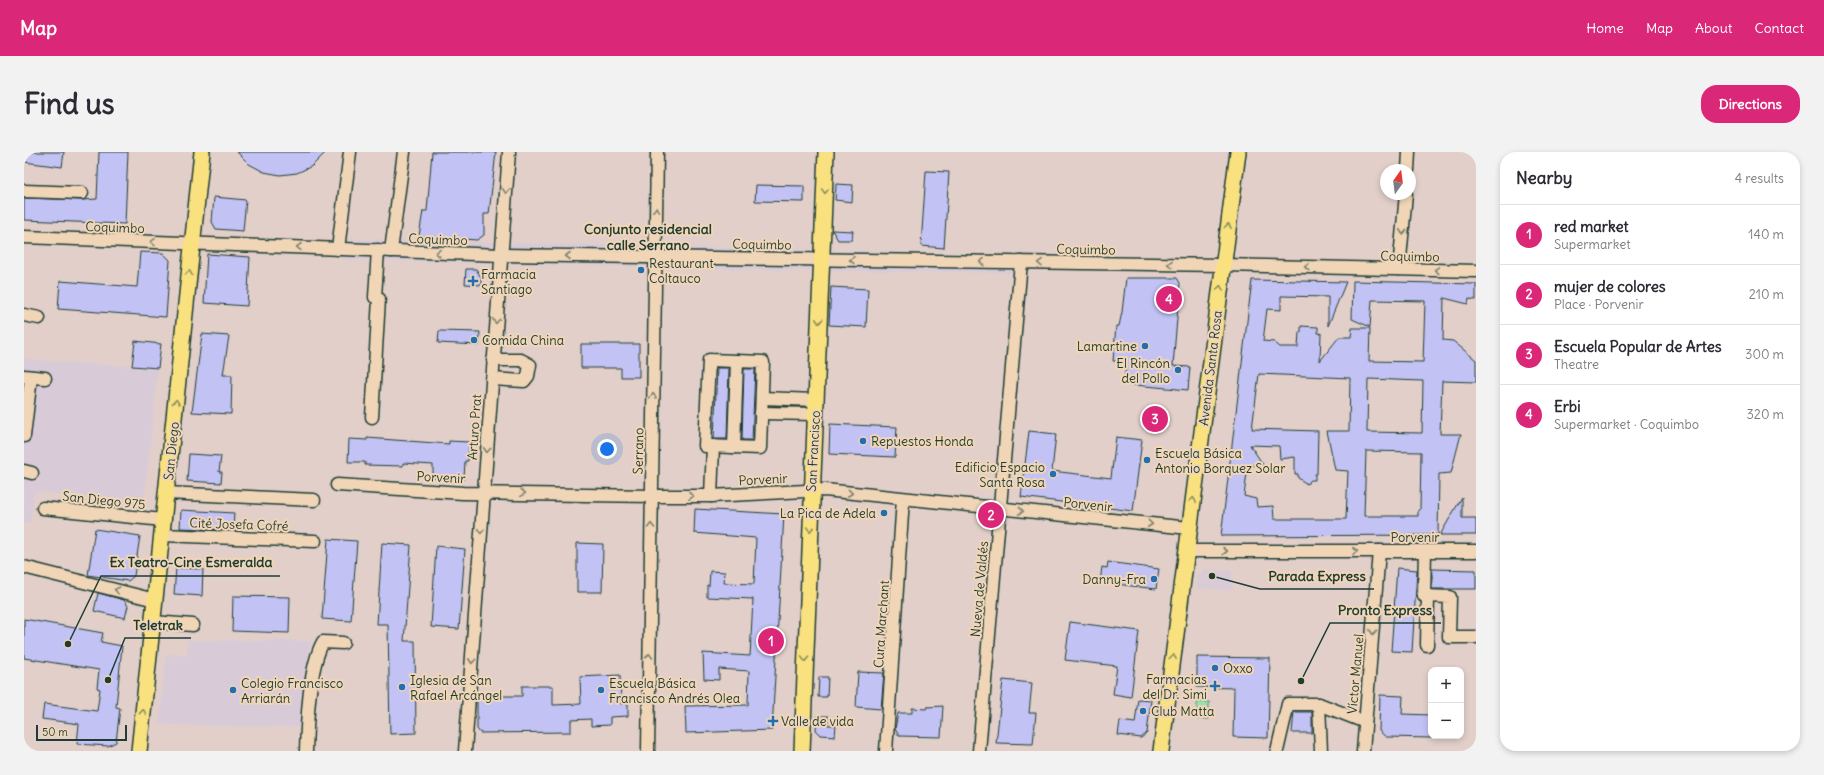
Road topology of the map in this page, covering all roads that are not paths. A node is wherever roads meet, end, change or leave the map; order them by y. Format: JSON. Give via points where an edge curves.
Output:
{"nodes":[{"id":1,"x":202,"y":152,"type":"edge"},
{"id":2,"x":350,"y":152,"type":"edge"},
{"id":3,"x":404,"y":152,"type":"edge"},
{"id":4,"x":508,"y":152,"type":"edge"},
{"id":5,"x":657,"y":152,"type":"edge"},
{"id":6,"x":826,"y":152,"type":"edge"},
{"id":7,"x":1238,"y":152,"type":"edge"},
{"id":8,"x":1410,"y":152,"type":"edge"},
{"id":9,"x":1409,"y":164,"type":"edge"},
{"id":10,"x":24,"y":191,"type":"edge"},
{"id":11,"x":82,"y":193,"type":"dead end"},
{"id":12,"x":1405,"y":200,"type":"edge"},
{"id":13,"x":24,"y":237,"type":"edge"},
{"id":14,"x":192,"y":244,"type":"junction"},
{"id":15,"x":338,"y":249,"type":"junction"},
{"id":16,"x":385,"y":251,"type":"junction"},
{"id":17,"x":501,"y":255,"type":"junction"},
{"id":18,"x":655,"y":257,"type":"junction"},
{"id":19,"x":822,"y":259,"type":"junction"},
{"id":20,"x":1021,"y":262,"type":"junction"},
{"id":21,"x":1223,"y":265,"type":"junction"},
{"id":22,"x":1399,"y":269,"type":"junction"},
{"id":23,"x":1476,"y":271,"type":"edge"},
{"id":24,"x":24,"y":316,"type":"edge"},
{"id":25,"x":39,"y":318,"type":"dead end"},
{"id":26,"x":493,"y":360,"type":"junction"},
{"id":27,"x":737,"y":361,"type":"junction"},
{"id":28,"x":28,"y":377,"type":"edge"},
{"id":29,"x":45,"y":378,"type":"dead end"},
{"id":30,"x":492,"y":379,"type":"junction"},
{"id":31,"x":762,"y":398,"type":"junction"},
{"id":32,"x":815,"y":407,"type":"junction"},
{"id":33,"x":761,"y":413,"type":"junction"},
{"id":34,"x":372,"y":417,"type":"dead end"},
{"id":35,"x":24,"y":436,"type":"edge"},
{"id":36,"x":713,"y":446,"type":"junction"},
{"id":37,"x":734,"y":447,"type":"junction"},
{"id":38,"x":337,"y":485,"type":"dead end"},
{"id":39,"x":811,"y":490,"type":"junction"},
{"id":40,"x":484,"y":492,"type":"junction"},
{"id":41,"x":166,"y":493,"type":"junction"},
{"id":42,"x":652,"y":496,"type":"junction"},
{"id":43,"x":711,"y":496,"type":"junction"},
{"id":44,"x":903,"y":499,"type":"junction"},
{"id":45,"x":314,"y":500,"type":"dead end"},
{"id":46,"x":43,"y":508,"type":"dead end"},
{"id":47,"x":1000,"y":509,"type":"junction"},
{"id":48,"x":163,"y":528,"type":"junction"},
{"id":49,"x":1189,"y":528,"type":"junction"},
{"id":50,"x":315,"y":541,"type":"dead end"},
{"id":51,"x":1186,"y":551,"type":"junction"},
{"id":52,"x":1380,"y":551,"type":"junction"},
{"id":53,"x":1425,"y":551,"type":"junction"},
{"id":54,"x":1476,"y":551,"type":"edge"},
{"id":55,"x":24,"y":567,"type":"edge"},
{"id":56,"x":1428,"y":596,"type":"junction"},
{"id":57,"x":155,"y":600,"type":"junction"},
{"id":58,"x":153,"y":622,"type":"junction"},
{"id":59,"x":193,"y":625,"type":"dead end"},
{"id":60,"x":1476,"y":637,"type":"edge"},
{"id":61,"x":343,"y":643,"type":"dead end"},
{"id":62,"x":1427,"y":645,"type":"dead end"},
{"id":63,"x":1319,"y":704,"type":"junction"},
{"id":64,"x":1365,"y":722,"type":"junction"},
{"id":65,"x":139,"y":751,"type":"edge"},
{"id":66,"x":306,"y":751,"type":"edge"},
{"id":67,"x":465,"y":751,"type":"edge"},
{"id":68,"x":648,"y":751,"type":"edge"},
{"id":69,"x":802,"y":751,"type":"edge"},
{"id":70,"x":886,"y":751,"type":"edge"},
{"id":71,"x":979,"y":751,"type":"edge"},
{"id":72,"x":1161,"y":751,"type":"edge"},
{"id":73,"x":1277,"y":751,"type":"edge"},
{"id":74,"x":1321,"y":751,"type":"edge"},
{"id":75,"x":1363,"y":751,"type":"edge"}],
"edges":[{"from":1,"to":14,"type":"main road","name":"San Diego"},
{"from":2,"to":15,"type":"street"},
{"from":3,"to":16,"type":"street"},
{"from":4,"to":17,"type":"street","name":"Arturo Prat","one_way":true},
{"from":18,"to":5,"type":"street","name":"Serrano","one_way":true},
{"from":6,"to":19,"type":"main road","name":"San Francisco","one_way":true},
{"from":21,"to":7,"type":"main road","name":"Avenida Santa Rosa","one_way":true},
{"from":8,"to":9,"type":"street"},
{"from":10,"to":11,"type":"street"},
{"from":12,"to":22,"type":"street","one_way":true},
{"from":14,"to":13,"type":"street","name":"Coquimbo","one_way":true},
{"from":15,"to":14,"type":"street","name":"Coquimbo","one_way":true},
{"from":41,"to":14,"type":"main road","name":"San Diego","one_way":true},
{"from":15,"to":16,"type":"street","name":"Coquimbo"},
{"from":17,"to":16,"type":"street","name":"Coquimbo","one_way":true},
{"from":16,"to":34,"type":"street","via":[[383,297],[379,299]]},
{"from":18,"to":17,"type":"street","name":"Coquimbo","one_way":true},
{"from":17,"to":26,"type":"street","name":"Arturo Prat","one_way":true},
{"from":18,"to":19,"type":"street","name":"Coquimbo"},
{"from":42,"to":18,"type":"street","name":"Serrano","one_way":true},
{"from":20,"to":19,"type":"street","name":"Coquimbo","one_way":true},
{"from":19,"to":32,"type":"main road","name":"San Francisco","one_way":true},
{"from":21,"to":20,"type":"street","name":"Coquimbo","one_way":true},
{"from":20,"to":47,"type":"street","name":"Nueva de Valdés"},
{"from":22,"to":21,"type":"street","name":"Coquimbo","one_way":true},
{"from":49,"to":21,"type":"main road","name":"Avenida Santa Rosa","one_way":true},
{"from":23,"to":22,"type":"street","name":"Coquimbo","one_way":true},
{"from":24,"to":25,"type":"street"},
{"from":26,"to":30,"type":"street","name":"Arturo Prat"},
{"from":26,"to":30,"type":"street","via":[[521,360],[530,365],[530,372],[524,381]]},
{"from":27,"to":31,"type":"street","via":[[763,362]]},
{"from":27,"to":36,"type":"street","via":[[709,360],[705,446]]},
{"from":27,"to":37,"type":"street"},
{"from":28,"to":29,"type":"street"},
{"from":28,"to":35,"type":"street"},
{"from":30,"to":40,"type":"street","name":"Arturo Prat","one_way":true},
{"from":31,"to":32,"type":"street"},
{"from":31,"to":33,"type":"street"},
{"from":32,"to":33,"type":"street"},
{"from":32,"to":39,"type":"main road","name":"San Francisco"},
{"from":33,"to":37,"type":"street","via":[[760,448]]},
{"from":36,"to":37,"type":"street"},
{"from":36,"to":43,"type":"street"},
{"from":38,"to":40,"type":"street","name":"Porvenir"},
{"from":39,"to":43,"type":"street","name":"Porvenir"},
{"from":39,"to":44,"type":"street","name":"Porvenir","one_way":true},
{"from":39,"to":69,"type":"main road","name":"San Francisco","one_way":true},
{"from":40,"to":42,"type":"street","name":"Porvenir","one_way":true},
{"from":40,"to":67,"type":"street","name":"Arturo Prat","one_way":true},
{"from":41,"to":45,"type":"street"},
{"from":41,"to":48,"type":"main road","name":"San Diego"},
{"from":42,"to":43,"type":"street","name":"Porvenir","one_way":true},
{"from":68,"to":42,"type":"street","name":"Serrano","one_way":true},
{"from":44,"to":47,"type":"street","name":"Porvenir"},
{"from":44,"to":70,"type":"street","name":"Cura Marchant"},
{"from":46,"to":48,"type":"street","name":"San Diego 975"},
{"from":47,"to":49,"type":"street","name":"Porvenir","one_way":true},
{"from":47,"to":71,"type":"street","name":"Nueva de Valdés"},
{"from":48,"to":50,"type":"street","name":"Cité Josefa Cofré"},
{"from":48,"to":57,"type":"main road","name":"San Diego"},
{"from":49,"to":51,"type":"main road","name":"Avenida Santa Rosa"},
{"from":51,"to":52,"type":"street","name":"Porvenir","one_way":true},
{"from":72,"to":51,"type":"main road","name":"Avenida Santa Rosa","one_way":true},
{"from":52,"to":53,"type":"street","name":"Porvenir"},
{"from":52,"to":64,"type":"street","name":"Víctor Manuel","one_way":true},
{"from":53,"to":54,"type":"street","name":"Porvenir"},
{"from":53,"to":56,"type":"street","via":[[1424,596]]},
{"from":57,"to":55,"type":"street","one_way":true},
{"from":56,"to":60,"type":"street","via":[[1450,596],[1450,637]]},
{"from":56,"to":62,"type":"street"},
{"from":57,"to":58,"type":"main road","name":"San Diego"},
{"from":58,"to":59,"type":"street"},
{"from":65,"to":58,"type":"main road","name":"San Diego","one_way":true},
{"from":61,"to":66,"type":"street","via":[[323,642],[320,647],[314,666]]},
{"from":63,"to":64,"type":"street"},
{"from":63,"to":73,"type":"street","via":[[1288,704]]},
{"from":63,"to":74,"type":"street"},
{"from":64,"to":75,"type":"street","name":"Víctor Manuel"}]}
